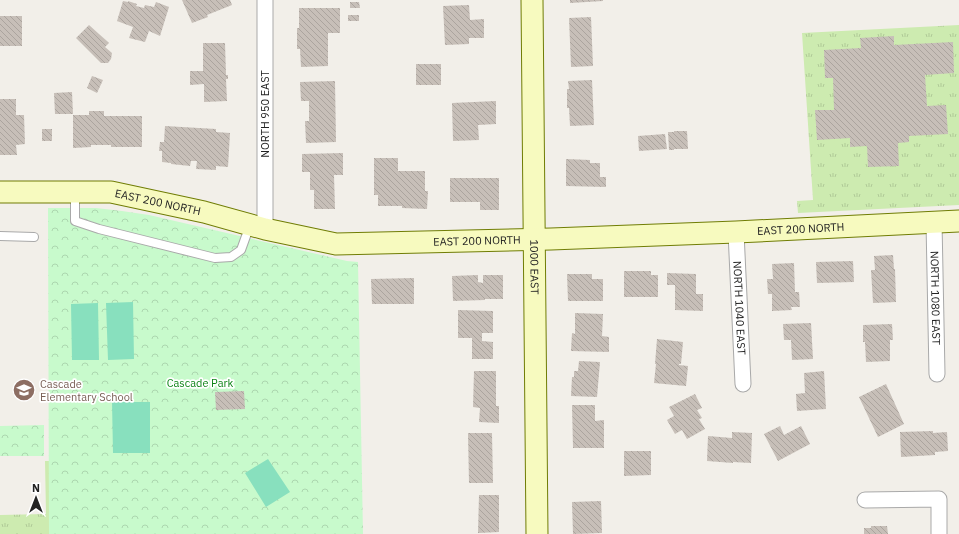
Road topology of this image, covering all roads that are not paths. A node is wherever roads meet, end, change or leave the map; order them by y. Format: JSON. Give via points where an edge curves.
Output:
{"nodes":[{"id":1,"x":265,"y":0,"type":"edge"},
{"id":2,"x":532,"y":0,"type":"edge"},
{"id":3,"x":0,"y":192,"type":"edge"},
{"id":4,"x":75,"y":192,"type":"junction"},
{"id":5,"x":959,"y":221,"type":"edge"},
{"id":6,"x":934,"y":222,"type":"junction"},
{"id":7,"x":257,"y":227,"type":"junction"},
{"id":8,"x":736,"y":232,"type":"junction"},
{"id":9,"x":0,"y":236,"type":"edge"},
{"id":10,"x":34,"y":237,"type":"dead end"},
{"id":11,"x":534,"y":239,"type":"junction"},
{"id":12,"x":937,"y":374,"type":"dead end"},
{"id":13,"x":743,"y":384,"type":"dead end"},
{"id":14,"x":865,"y":500,"type":"dead end"},
{"id":15,"x":537,"y":534,"type":"edge"},
{"id":16,"x":939,"y":534,"type":"edge"}],
"edges":[{"from":1,"to":7,"type":"street","name":"NORTH 950 EAST"},
{"from":2,"to":11,"type":"street","name":"1000 EAST"},
{"from":3,"to":4,"type":"street","name":"EAST 200 NORTH"},
{"from":4,"to":7,"type":"street","name":"EAST 200 NORTH","via":[[111,192],[204,212]]},
{"from":4,"to":7,"type":"lane","via":[[75,221],[215,258],[231,257],[241,250]]},
{"from":5,"to":6,"type":"street","name":"EAST 200 NORTH"},
{"from":6,"to":8,"type":"street","name":"EAST 200 NORTH"},
{"from":6,"to":12,"type":"street","name":"NORTH 1080 EAST"},
{"from":7,"to":11,"type":"street","name":"EAST 200 NORTH","via":[[336,244]]},
{"from":8,"to":11,"type":"street","name":"EAST 200 NORTH"},
{"from":8,"to":13,"type":"street","name":"NORTH 1040 EAST"},
{"from":9,"to":10,"type":"lane"},
{"from":11,"to":15,"type":"street","name":"1000 EAST"},
{"from":14,"to":16,"type":"street","via":[[939,499]]}]}
